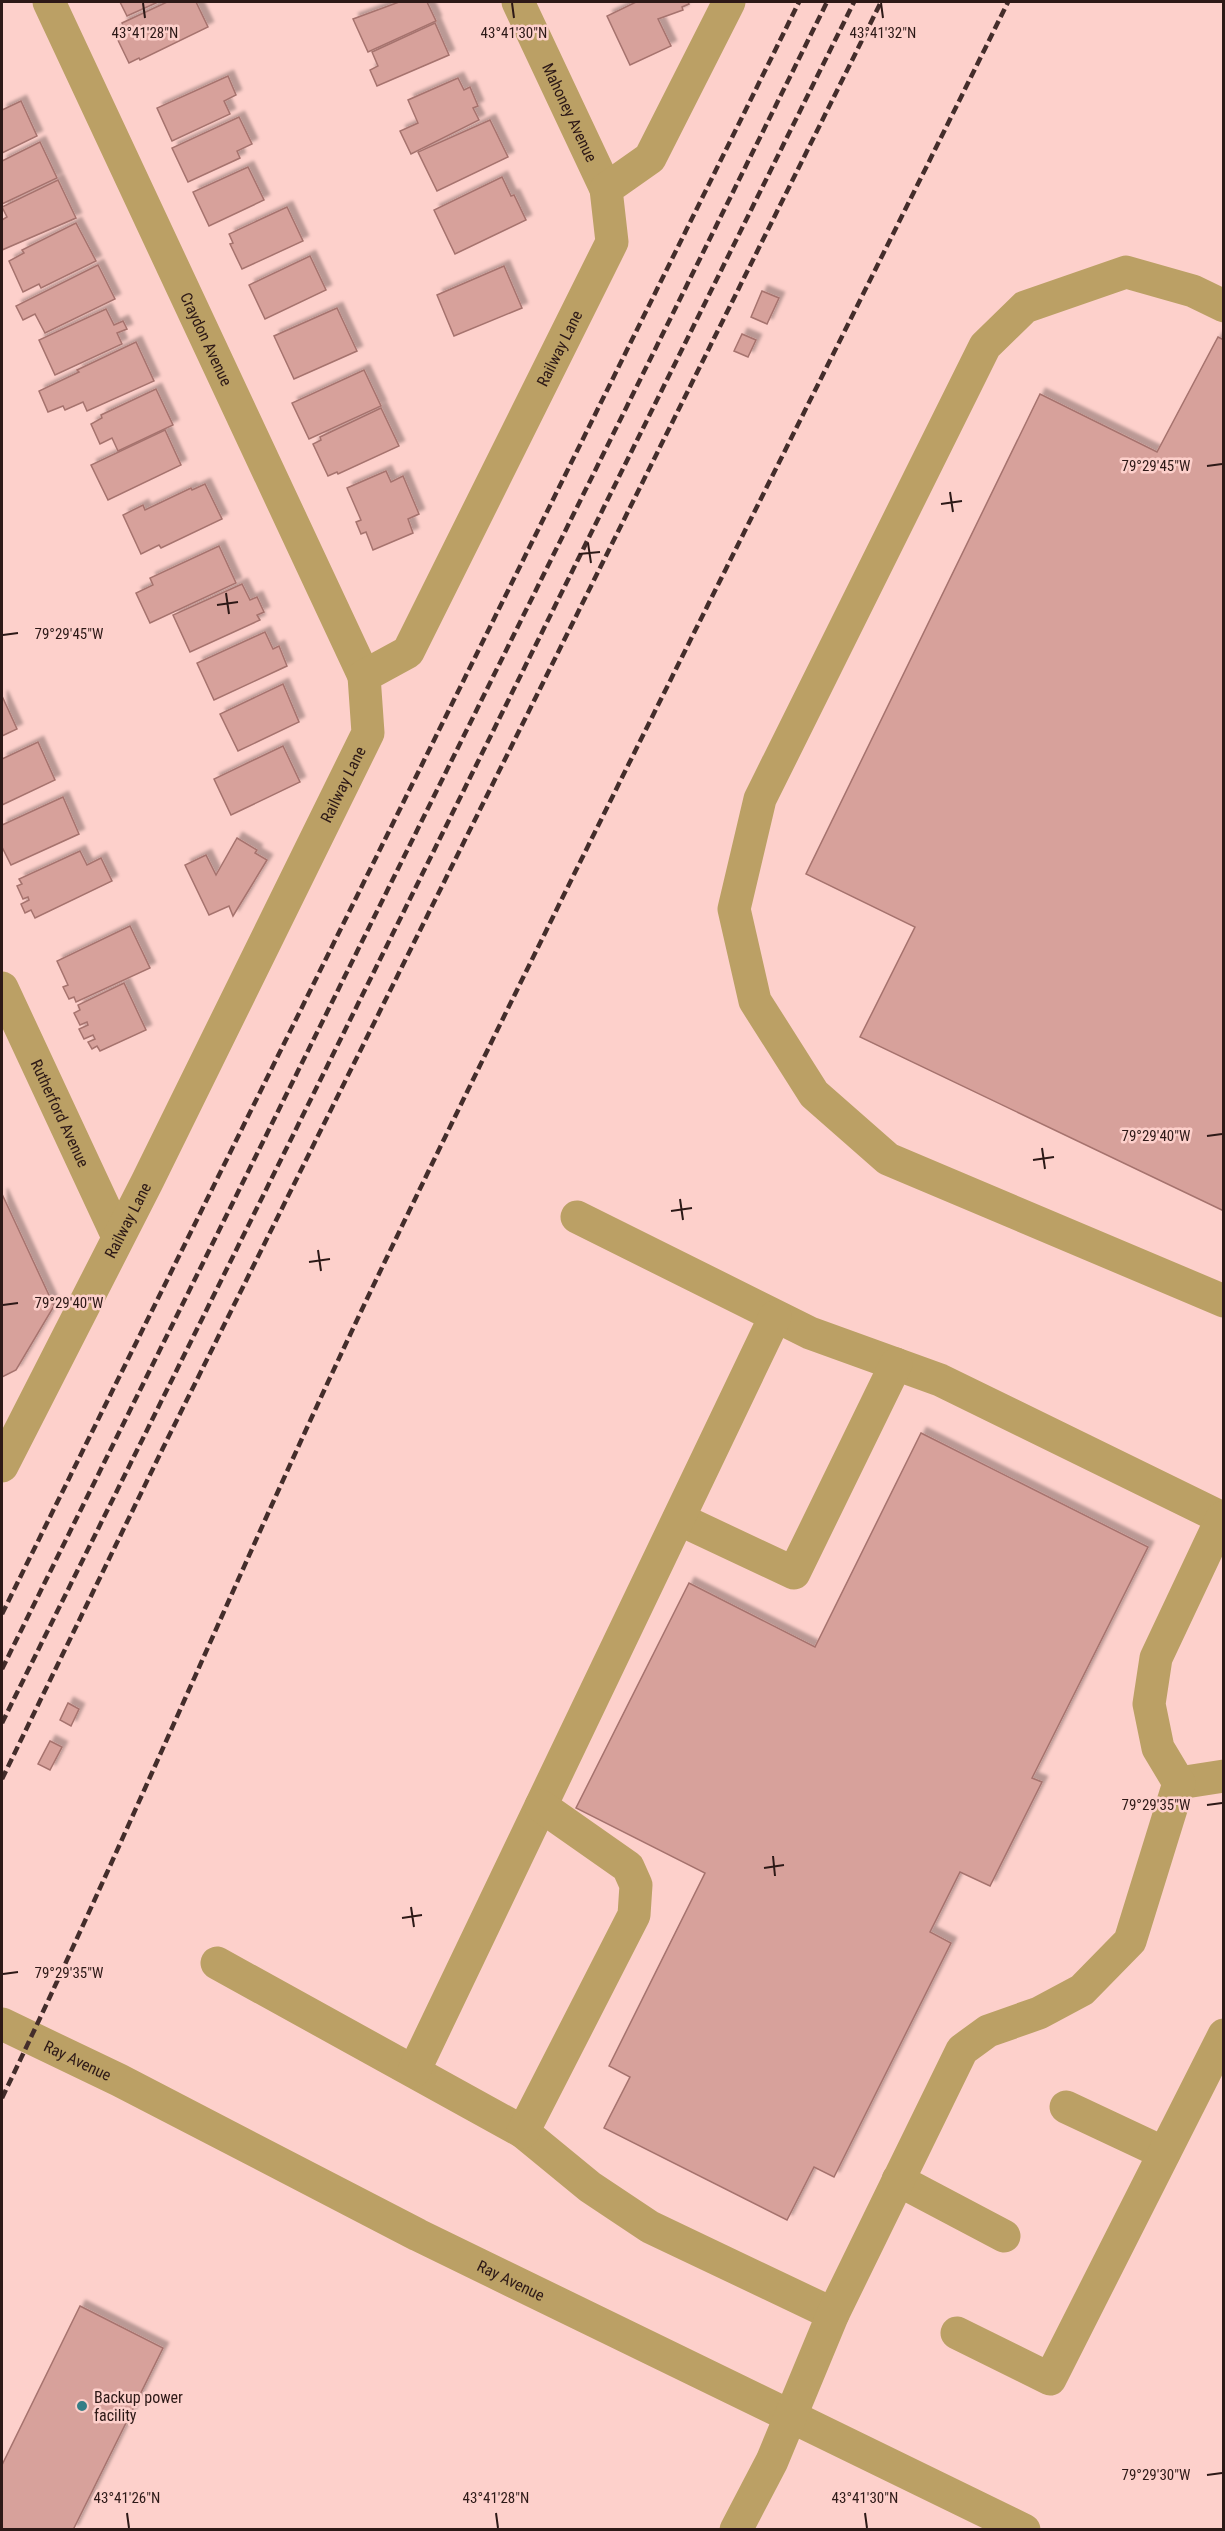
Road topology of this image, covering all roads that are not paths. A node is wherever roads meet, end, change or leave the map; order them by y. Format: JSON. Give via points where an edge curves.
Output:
{"nodes":[{"id":1,"x":49,"y":2,"type":"edge"},
{"id":2,"x":518,"y":2,"type":"edge"},
{"id":3,"x":729,"y":2,"type":"edge"},
{"id":4,"x":606,"y":189,"type":"junction"},
{"id":5,"x":1224,"y":306,"type":"edge"},
{"id":6,"x":364,"y":676,"type":"junction"},
{"id":7,"x":2,"y":988,"type":"edge"},
{"id":8,"x":578,"y":1217,"type":"dead end"},
{"id":9,"x":118,"y":1237,"type":"junction"},
{"id":10,"x":1224,"y":1300,"type":"edge"},
{"id":11,"x":775,"y":1317,"type":"junction"},
{"id":12,"x":896,"y":1364,"type":"junction"},
{"id":13,"x":2,"y":1466,"type":"edge"},
{"id":14,"x":1223,"y":1518,"type":"edge"},
{"id":15,"x":679,"y":1519,"type":"junction"},
{"id":16,"x":1224,"y":1776,"type":"edge"},
{"id":17,"x":1179,"y":1783,"type":"junction"},
{"id":18,"x":541,"y":1806,"type":"junction"},
{"id":19,"x":217,"y":1963,"type":"dead end"},
{"id":20,"x":2,"y":2024,"type":"edge"},
{"id":21,"x":1224,"y":2035,"type":"edge"},
{"id":22,"x":414,"y":2071,"type":"junction"},
{"id":23,"x":1066,"y":2107,"type":"dead end"},
{"id":24,"x":523,"y":2132,"type":"junction"},
{"id":25,"x":1164,"y":2153,"type":"junction"},
{"id":26,"x":898,"y":2180,"type":"junction"},
{"id":27,"x":1004,"y":2236,"type":"dead end"},
{"id":28,"x":833,"y":2314,"type":"junction"},
{"id":29,"x":957,"y":2333,"type":"dead end"},
{"id":30,"x":791,"y":2417,"type":"junction"},
{"id":31,"x":736,"y":2529,"type":"edge"},
{"id":32,"x":1023,"y":2529,"type":"edge"}],
"edges":[{"from":1,"to":6,"type":"street","name":"Craydon Avenue"},
{"from":2,"to":4,"type":"street","name":"Mahoney Avenue"},
{"from":3,"to":4,"type":"street","via":[[650,158]]},
{"from":4,"to":6,"type":"street","name":"Railway Lane","via":[[612,242],[408,652]]},
{"from":5,"to":10,"type":"street","via":[[1193,291],[1126,272],[1025,307],[985,346],[760,799],[734,909],[755,1001],[814,1094],[888,1159]]},
{"from":6,"to":9,"type":"street","name":"Railway Lane","via":[[368,733]]},
{"from":7,"to":9,"type":"street","name":"Rutherford Avenue"},
{"from":8,"to":11,"type":"street"},
{"from":9,"to":13,"type":"street","name":"Railway Lane"},
{"from":11,"to":12,"type":"street","via":[[810,1334]]},
{"from":11,"to":15,"type":"street"},
{"from":12,"to":14,"type":"street","via":[[940,1380]]},
{"from":12,"to":15,"type":"street","via":[[794,1573]]},
{"from":14,"to":17,"type":"street","via":[[1156,1658],[1149,1704],[1158,1748]]},
{"from":15,"to":18,"type":"street"},
{"from":16,"to":17,"type":"street"},
{"from":17,"to":26,"type":"street","via":[[1130,1941],[1082,1990],[1039,2013],[988,2031],[962,2050]]},
{"from":18,"to":22,"type":"street"},
{"from":18,"to":24,"type":"street","via":[[628,1867],[636,1885],[634,1915]]},
{"from":19,"to":22,"type":"street"},
{"from":20,"to":30,"type":"street","name":"Ray Avenue","via":[[418,2235]]},
{"from":21,"to":25,"type":"street"},
{"from":22,"to":24,"type":"street"},
{"from":23,"to":25,"type":"street"},
{"from":24,"to":28,"type":"street","via":[[590,2187],[650,2227]]},
{"from":25,"to":29,"type":"street","via":[[1050,2379]]},
{"from":26,"to":27,"type":"street"},
{"from":26,"to":28,"type":"street"},
{"from":28,"to":30,"type":"street"},
{"from":30,"to":31,"type":"street"},
{"from":30,"to":32,"type":"street","name":"Ray Avenue"}]}
